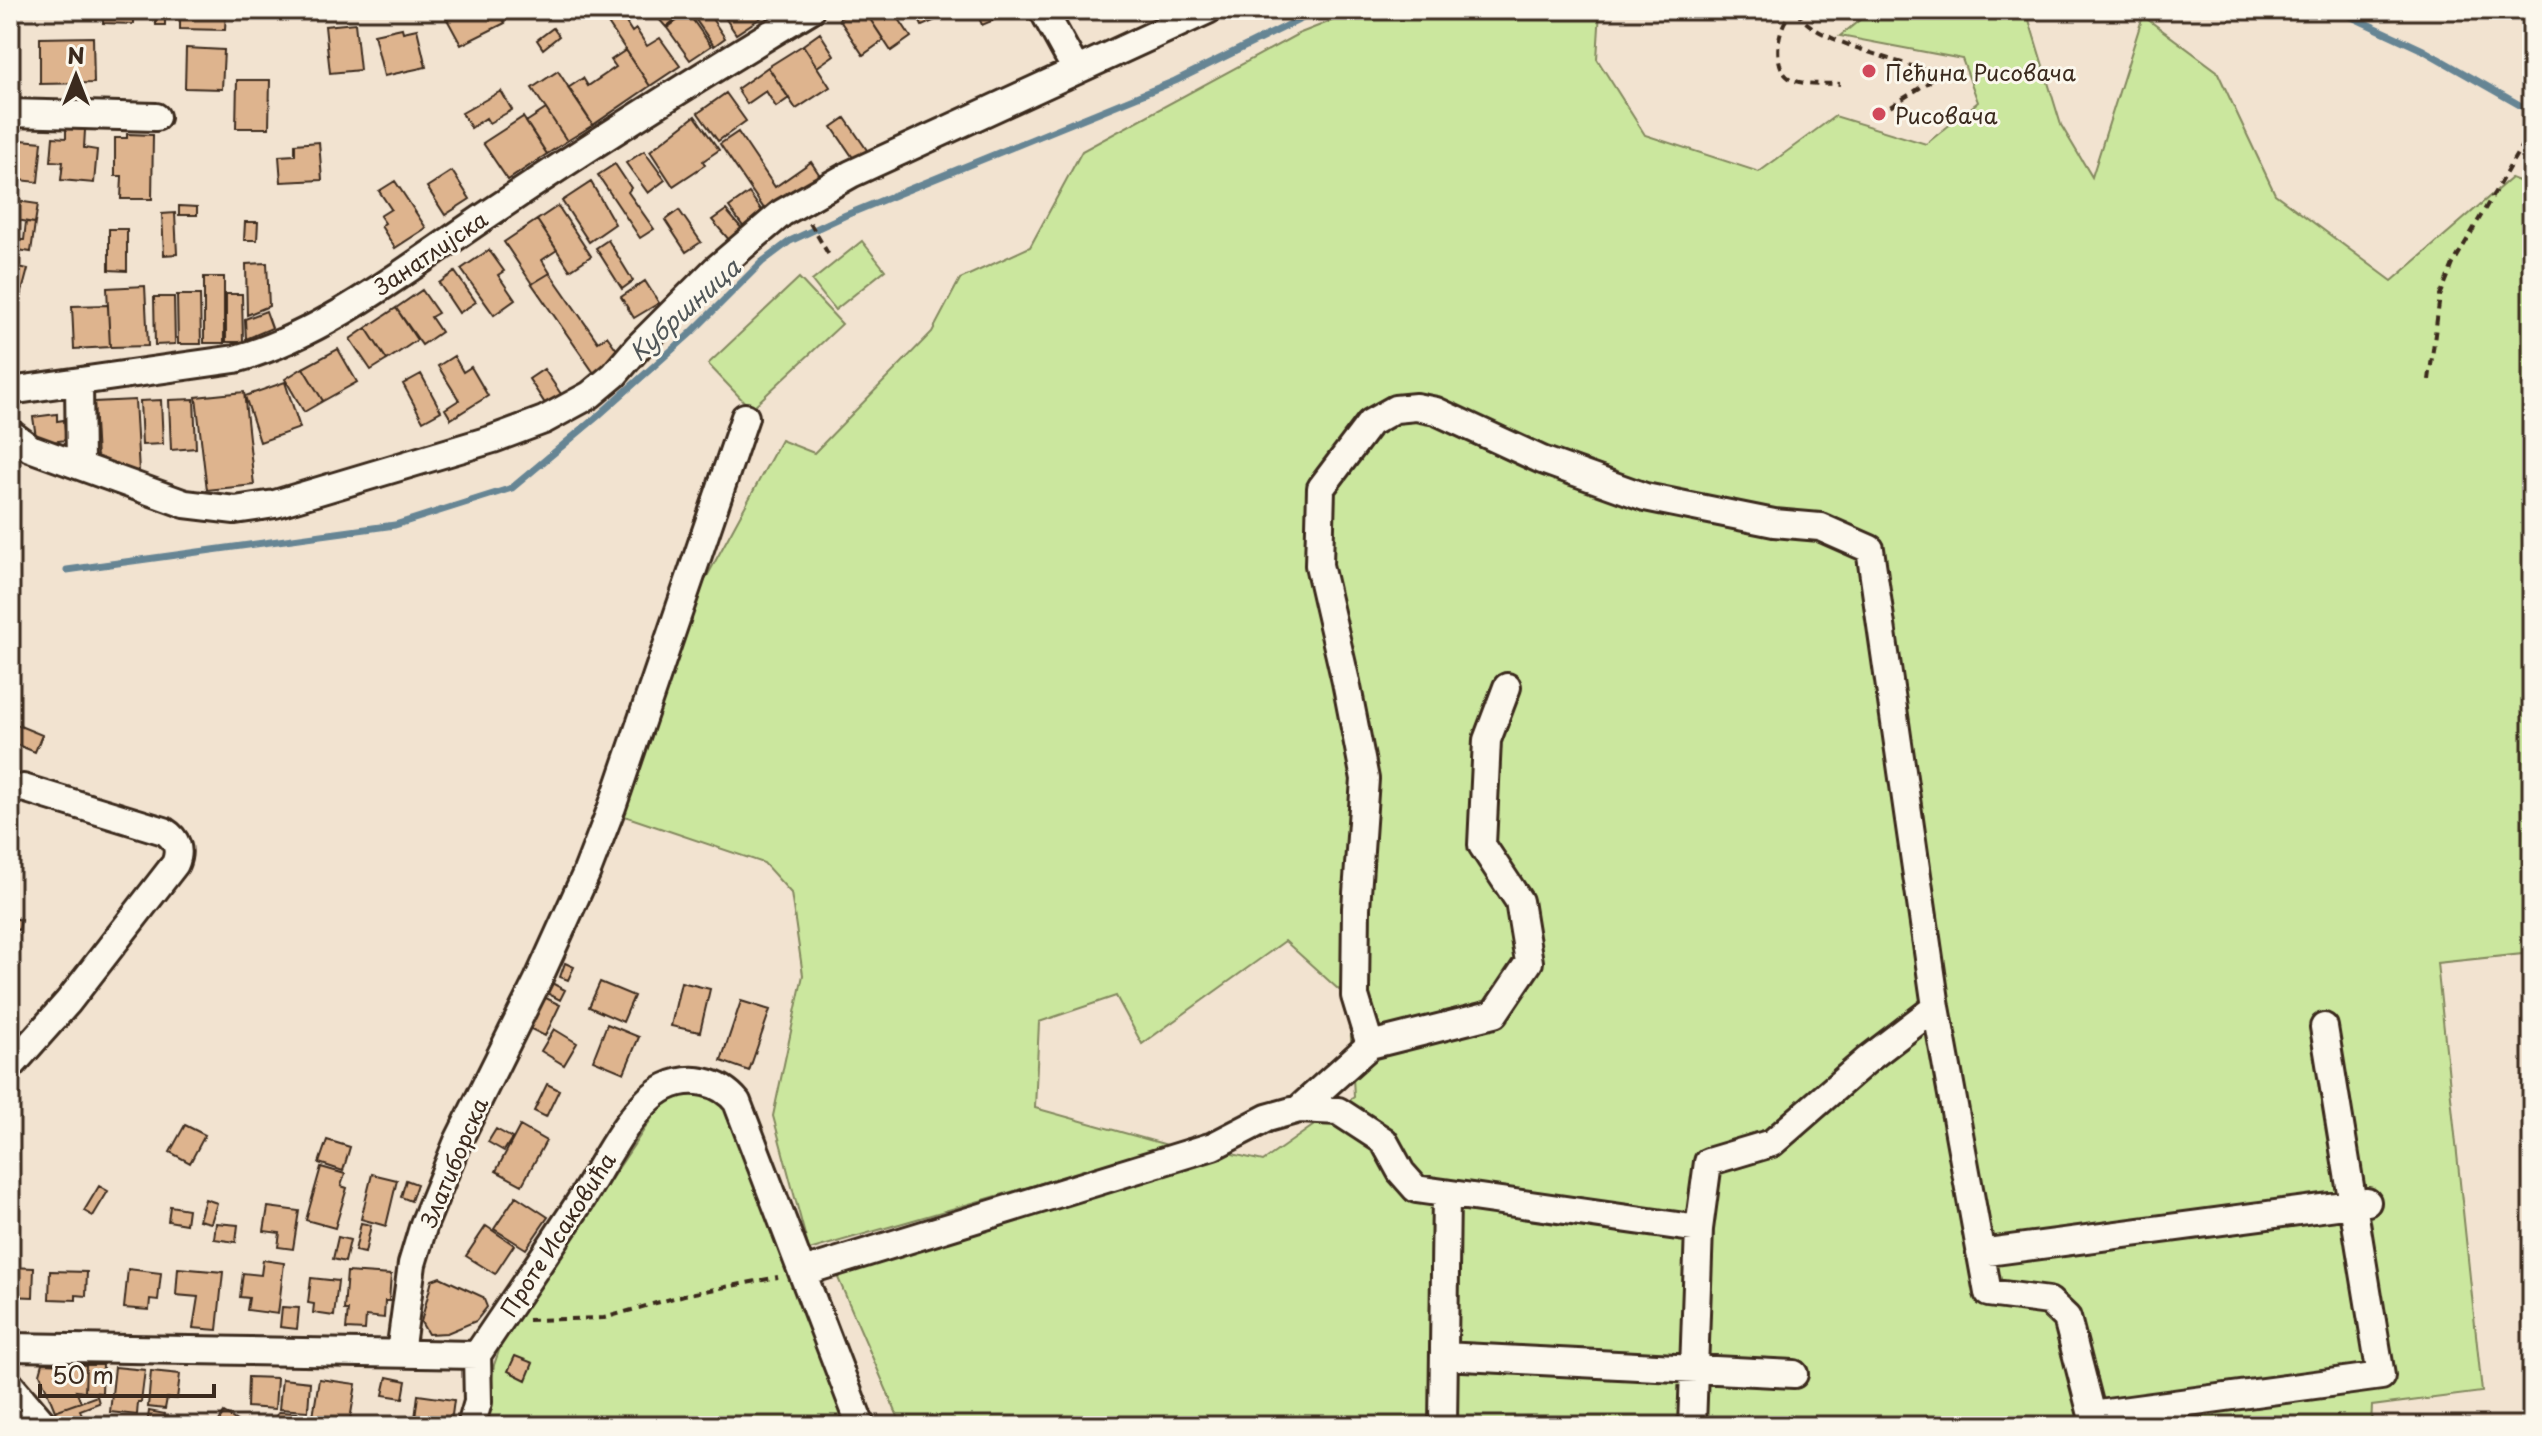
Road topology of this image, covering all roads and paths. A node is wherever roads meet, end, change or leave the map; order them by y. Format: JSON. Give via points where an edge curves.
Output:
{"nodes":[{"id":1,"x":810,"y":10,"type":"edge"},
{"id":2,"x":1043,"y":10,"type":"edge"},
{"id":3,"x":1208,"y":10,"type":"edge"},
{"id":4,"x":1799,"y":10,"type":"edge"},
{"id":5,"x":1076,"y":70,"type":"junction"},
{"id":6,"x":1840,"y":84,"type":"dead end"},
{"id":7,"x":10,"y":113,"type":"edge"},
{"id":8,"x":1879,"y":114,"type":"dead end"},
{"id":9,"x":156,"y":117,"type":"dead end"},
{"id":10,"x":2532,"y":128,"type":"edge"},
{"id":11,"x":806,"y":216,"type":"dead end"},
{"id":12,"x":830,"y":257,"type":"dead end"},
{"id":13,"x":2429,"y":380,"type":"dead end"},
{"id":14,"x":79,"y":382,"type":"junction"},
{"id":15,"x":10,"y":391,"type":"edge"},
{"id":16,"x":745,"y":417,"type":"dead end"},
{"id":17,"x":10,"y":433,"type":"edge"},
{"id":18,"x":80,"y":466,"type":"junction"},
{"id":19,"x":1507,"y":687,"type":"dead end"},
{"id":20,"x":23,"y":788,"type":"dead end"},
{"id":21,"x":1936,"y":1007,"type":"junction"},
{"id":22,"x":2324,"y":1027,"type":"dead end"},
{"id":23,"x":1370,"y":1045,"type":"junction"},
{"id":24,"x":10,"y":1067,"type":"edge"},
{"id":25,"x":1299,"y":1109,"type":"junction"},
{"id":26,"x":1446,"y":1194,"type":"junction"},
{"id":27,"x":2360,"y":1203,"type":"junction"},
{"id":28,"x":1699,"y":1229,"type":"junction"},
{"id":29,"x":1980,"y":1253,"type":"junction"},
{"id":30,"x":803,"y":1272,"type":"junction"},
{"id":31,"x":502,"y":1319,"type":"junction"},
{"id":32,"x":10,"y":1347,"type":"edge"},
{"id":33,"x":400,"y":1353,"type":"junction"},
{"id":34,"x":477,"y":1355,"type":"junction"},
{"id":35,"x":1444,"y":1356,"type":"junction"},
{"id":36,"x":1694,"y":1370,"type":"junction"},
{"id":37,"x":1794,"y":1374,"type":"dead end"},
{"id":38,"x":10,"y":1385,"type":"edge"},
{"id":39,"x":45,"y":1426,"type":"edge"},
{"id":40,"x":471,"y":1426,"type":"edge"},
{"id":41,"x":861,"y":1426,"type":"edge"},
{"id":42,"x":1443,"y":1426,"type":"edge"},
{"id":43,"x":1692,"y":1426,"type":"edge"}],
"edges":[{"from":1,"to":14,"type":"street","name":"Занатлијска","via":[[303,334],[235,359]]},
{"from":2,"to":5,"type":"street"},
{"from":3,"to":5,"type":"street"},
{"from":4,"to":6,"type":"path","via":[[1784,20],[1781,70],[1794,80]]},
{"from":4,"to":8,"type":"path","via":[[1805,23],[1822,34],[1931,76]]},
{"from":5,"to":18,"type":"street","via":[[851,174],[782,213],[715,270],[614,375],[544,420],[275,504],[235,510],[185,504]]},
{"from":7,"to":9,"type":"street"},
{"from":10,"to":13,"type":"path","via":[[2453,264],[2440,296]]},
{"from":11,"to":12,"type":"path"},
{"from":14,"to":15,"type":"street","name":"Занатлијска"},
{"from":14,"to":18,"type":"street"},
{"from":16,"to":33,"type":"street","name":"Златиборска","via":[[586,874],[458,1141],[424,1224],[412,1264]]},
{"from":17,"to":18,"type":"street","via":[[30,448]]},
{"from":19,"to":23,"type":"street","via":[[1487,740],[1482,845],[1519,901],[1529,962],[1494,1014]]},
{"from":20,"to":24,"type":"street","via":[[164,831],[178,850],[175,864],[146,902]]},
{"from":21,"to":23,"type":"street","via":[[1870,549],[1820,527],[1645,497],[1416,407],[1395,409],[1370,423],[1321,488],[1319,565],[1365,779],[1355,996]]},
{"from":21,"to":28,"type":"street","via":[[1772,1143],[1708,1162]]},
{"from":21,"to":29,"type":"street"},
{"from":22,"to":27,"type":"street"},
{"from":23,"to":25,"type":"street"},
{"from":25,"to":26,"type":"street","via":[[1338,1111],[1384,1141],[1416,1189]]},
{"from":25,"to":30,"type":"street","via":[[1267,1118],[1213,1146]]},
{"from":26,"to":28,"type":"street"},
{"from":26,"to":35,"type":"street"},
{"from":27,"to":29,"type":"street"},
{"from":27,"to":29,"type":"street","via":[[2381,1376],[2092,1415],[2067,1318],[2049,1301],[1988,1293]]},
{"from":28,"to":36,"type":"street"},
{"from":30,"to":31,"type":"path","via":[[684,1295],[604,1318]]},
{"from":30,"to":31,"type":"street","name":"Проте Исаковића","via":[[737,1102],[707,1081],[688,1080],[664,1087],[634,1115]]},
{"from":30,"to":41,"type":"street","name":"Проте Исаковића"},
{"from":31,"to":34,"type":"street","name":"Проте Исаковића"},
{"from":32,"to":33,"type":"street"},
{"from":33,"to":34,"type":"street"},
{"from":34,"to":40,"type":"street","via":[[478,1402]]},
{"from":35,"to":36,"type":"street"},
{"from":35,"to":42,"type":"street"},
{"from":36,"to":37,"type":"street"},
{"from":36,"to":43,"type":"street"},
{"from":38,"to":39,"type":"street"}]}
